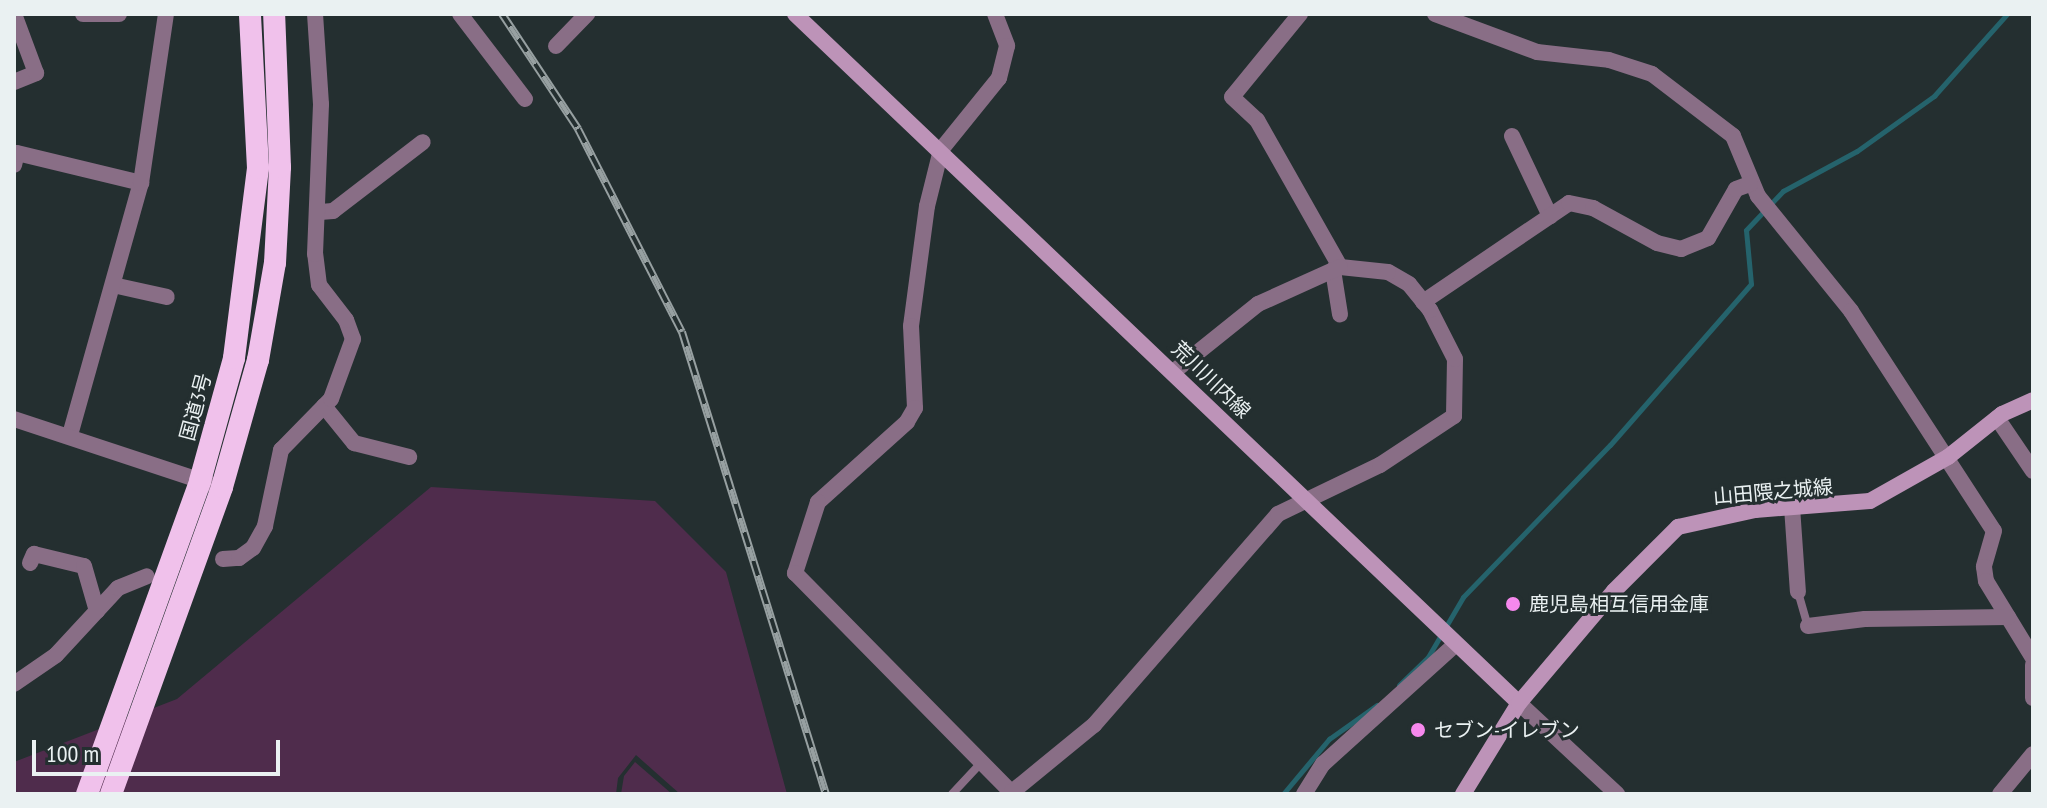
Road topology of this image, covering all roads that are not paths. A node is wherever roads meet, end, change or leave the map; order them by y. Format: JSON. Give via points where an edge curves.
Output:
{"nodes":[{"id":1,"x":14,"y":14,"type":"edge"},
{"id":2,"x":83,"y":14,"type":"edge"},
{"id":3,"x":119,"y":14,"type":"edge"},
{"id":4,"x":166,"y":14,"type":"edge"},
{"id":5,"x":250,"y":14,"type":"edge"},
{"id":6,"x":274,"y":14,"type":"edge"},
{"id":7,"x":315,"y":14,"type":"edge"},
{"id":8,"x":460,"y":14,"type":"edge"},
{"id":9,"x":587,"y":14,"type":"edge"},
{"id":10,"x":795,"y":14,"type":"edge"},
{"id":11,"x":995,"y":14,"type":"edge"},
{"id":12,"x":1300,"y":14,"type":"edge"},
{"id":13,"x":1435,"y":14,"type":"edge"},
{"id":14,"x":556,"y":46,"type":"dead end"},
{"id":15,"x":14,"y":82,"type":"edge"},
{"id":16,"x":525,"y":99,"type":"dead end"},
{"id":17,"x":1512,"y":136,"type":"dead end"},
{"id":18,"x":423,"y":142,"type":"dead end"},
{"id":19,"x":941,"y":150,"type":"junction"},
{"id":20,"x":14,"y":165,"type":"edge"},
{"id":21,"x":141,"y":183,"type":"junction"},
{"id":22,"x":1750,"y":184,"type":"junction"},
{"id":23,"x":320,"y":212,"type":"junction"},
{"id":24,"x":1550,"y":216,"type":"junction"},
{"id":25,"x":1337,"y":269,"type":"junction"},
{"id":26,"x":113,"y":285,"type":"junction"},
{"id":27,"x":167,"y":297,"type":"dead end"},
{"id":28,"x":1423,"y":302,"type":"junction"},
{"id":29,"x":1340,"y":314,"type":"dead end"},
{"id":30,"x":1173,"y":372,"type":"junction"},
{"id":31,"x":2033,"y":400,"type":"edge"},
{"id":32,"x":324,"y":406,"type":"junction"},
{"id":33,"x":1997,"y":418,"type":"junction"},
{"id":34,"x":14,"y":419,"type":"edge"},
{"id":35,"x":70,"y":435,"type":"junction"},
{"id":36,"x":409,"y":457,"type":"dead end"},
{"id":37,"x":1948,"y":457,"type":"junction"},
{"id":38,"x":2033,"y":471,"type":"edge"},
{"id":39,"x":200,"y":481,"type":"junction"},
{"id":40,"x":222,"y":487,"type":"junction"},
{"id":41,"x":1306,"y":498,"type":"junction"},
{"id":42,"x":1792,"y":507,"type":"junction"},
{"id":43,"x":223,"y":559,"type":"dead end"},
{"id":44,"x":30,"y":563,"type":"dead end"},
{"id":45,"x":147,"y":576,"type":"dead end"},
{"id":46,"x":1798,"y":592,"type":"joint"},
{"id":47,"x":97,"y":611,"type":"junction"},
{"id":48,"x":2008,"y":617,"type":"junction"},
{"id":49,"x":1808,"y":626,"type":"joint"},
{"id":50,"x":1449,"y":636,"type":"junction"},
{"id":51,"x":2033,"y":658,"type":"edge"},
{"id":52,"x":2033,"y":665,"type":"edge"},
{"id":53,"x":14,"y":684,"type":"edge"},
{"id":54,"x":2033,"y":698,"type":"edge"},
{"id":55,"x":1519,"y":703,"type":"junction"},
{"id":56,"x":2033,"y":754,"type":"edge"},
{"id":57,"x":979,"y":765,"type":"junction"},
{"id":58,"x":1012,"y":793,"type":"edge"},
{"id":59,"x":87,"y":794,"type":"edge"},
{"id":60,"x":111,"y":794,"type":"edge"},
{"id":61,"x":952,"y":794,"type":"edge"},
{"id":62,"x":1304,"y":794,"type":"edge"},
{"id":63,"x":1463,"y":794,"type":"edge"},
{"id":64,"x":1617,"y":794,"type":"edge"},
{"id":65,"x":2000,"y":794,"type":"edge"}],
"edges":[{"from":1,"to":15,"type":"street","via":[[36,73]]},
{"from":2,"to":3,"type":"street"},
{"from":4,"to":21,"type":"street"},
{"from":5,"to":39,"type":"highway","name":"国道3号","via":[[258,168],[250,257],[234,358]]},
{"from":6,"to":40,"type":"highway","via":[[281,84],[275,263],[258,360]]},
{"from":7,"to":23,"type":"street"},
{"from":8,"to":16,"type":"street"},
{"from":9,"to":14,"type":"street"},
{"from":10,"to":19,"type":"main road","name":"荒川川内線"},
{"from":11,"to":19,"type":"street","via":[[1007,46],[999,78]]},
{"from":12,"to":25,"type":"street","via":[[1232,97],[1257,120]]},
{"from":13,"to":22,"type":"street","via":[[1537,52],[1609,60],[1652,74],[1733,136]]},
{"from":17,"to":24,"type":"street"},
{"from":18,"to":23,"type":"street","via":[[333,211]]},
{"from":19,"to":30,"type":"main road","name":"荒川川内線"},
{"from":19,"to":57,"type":"street","via":[[918,246],[911,326],[915,408],[907,422],[818,502],[795,573]]},
{"from":20,"to":21,"type":"street","via":[[17,153]]},
{"from":21,"to":26,"type":"street"},
{"from":22,"to":24,"type":"street","via":[[1736,189],[1708,238],[1681,249],[1657,243],[1593,208],[1569,203]]},
{"from":22,"to":37,"type":"street","via":[[1851,311]]},
{"from":23,"to":32,"type":"street","via":[[315,254],[319,285],[346,320],[353,339]]},
{"from":24,"to":28,"type":"street"},
{"from":25,"to":28,"type":"street","via":[[1388,272]]},
{"from":25,"to":29,"type":"street"},
{"from":25,"to":30,"type":"street","via":[[1258,304]]},
{"from":26,"to":27,"type":"street"},
{"from":26,"to":35,"type":"street"},
{"from":28,"to":41,"type":"street","via":[[1455,359],[1454,416],[1380,465]]},
{"from":30,"to":41,"type":"main road","name":"荒川川内線"},
{"from":31,"to":33,"type":"main road","name":"山田隈之城線"},
{"from":32,"to":36,"type":"street","via":[[354,443]]},
{"from":32,"to":43,"type":"street","via":[[281,450],[265,526],[253,548],[239,558]]},
{"from":33,"to":37,"type":"main road","name":"山田隈之城線"},
{"from":33,"to":38,"type":"street"},
{"from":34,"to":35,"type":"street"},
{"from":35,"to":39,"type":"street"},
{"from":37,"to":42,"type":"main road","name":"山田隈之城線","via":[[1870,501]]},
{"from":37,"to":48,"type":"street","via":[[1994,531],[1984,567],[1986,581]]},
{"from":39,"to":40,"type":"street"},
{"from":39,"to":59,"type":"highway","name":"国道3号"},
{"from":40,"to":60,"type":"highway"},
{"from":41,"to":50,"type":"main road","name":"荒川川内線"},
{"from":41,"to":58,"type":"street","via":[[1278,514],[1094,725]]},
{"from":42,"to":46,"type":"street"},
{"from":42,"to":55,"type":"main road","name":"山田隈之城線","via":[[1709,517],[1678,527],[1605,600]]},
{"from":44,"to":47,"type":"street","via":[[34,554],[84,566]]},
{"from":45,"to":47,"type":"street","via":[[118,588]]},
{"from":46,"to":49,"type":"lane"},
{"from":47,"to":53,"type":"street","via":[[56,655]]},
{"from":48,"to":49,"type":"street","via":[[1865,619]]},
{"from":48,"to":51,"type":"street"},
{"from":50,"to":55,"type":"main road","name":"荒川川内線"},
{"from":50,"to":62,"type":"street","via":[[1323,764]]},
{"from":52,"to":54,"type":"street"},
{"from":55,"to":63,"type":"main road"},
{"from":55,"to":64,"type":"street"},
{"from":56,"to":65,"type":"street"},
{"from":57,"to":58,"type":"street"},
{"from":57,"to":61,"type":"lane"}]}
